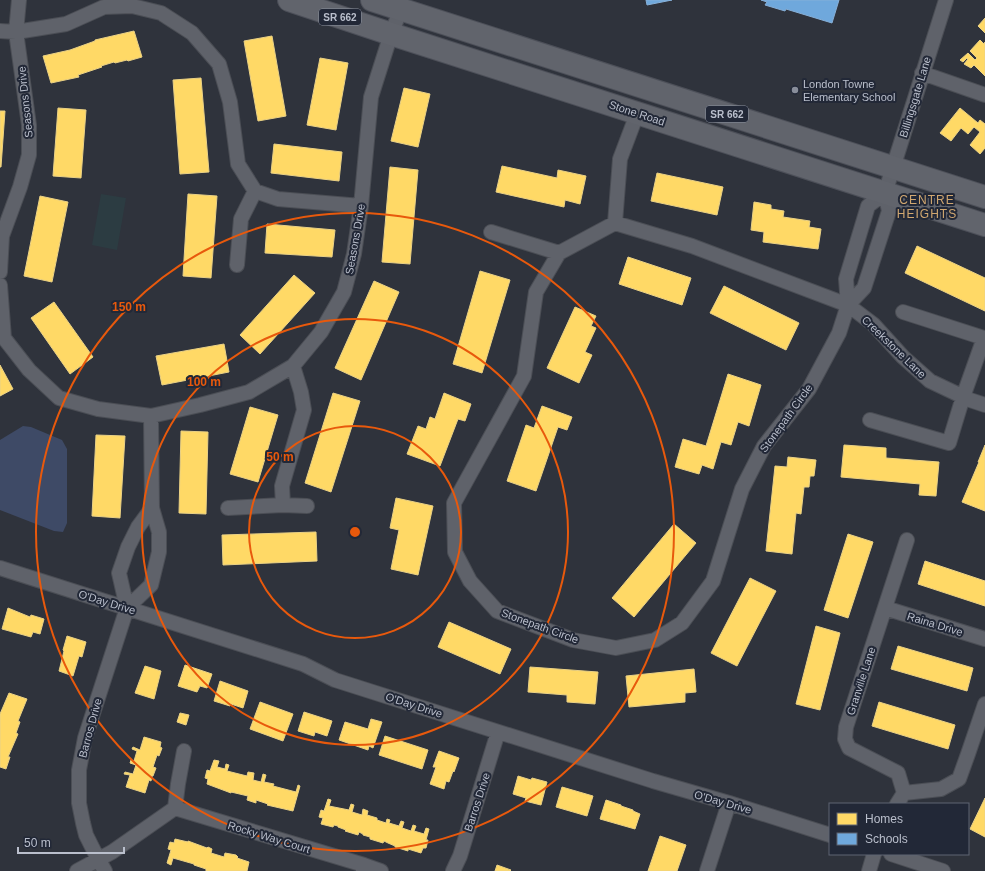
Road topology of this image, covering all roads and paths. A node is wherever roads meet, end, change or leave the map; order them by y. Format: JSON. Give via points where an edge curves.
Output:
{"nodes":[{"id":1,"x":20,"y":0,"type":"edge"},
{"id":2,"x":289,"y":0,"type":"edge"},
{"id":3,"x":372,"y":0,"type":"edge"},
{"id":4,"x":946,"y":0,"type":"edge"},
{"id":5,"x":401,"y":9,"type":"junction"},
{"id":6,"x":0,"y":31,"type":"edge"},
{"id":7,"x":16,"y":32,"type":"junction"},
{"id":8,"x":391,"y":34,"type":"junction"},
{"id":9,"x":922,"y":73,"type":"junction"},
{"id":10,"x":985,"y":95,"type":"edge"},
{"id":11,"x":638,"y":114,"type":"junction"},
{"id":12,"x":893,"y":168,"type":"junction"},
{"id":13,"x":255,"y":191,"type":"junction"},
{"id":14,"x":885,"y":193,"type":"junction"},
{"id":15,"x":985,"y":197,"type":"edge"},
{"id":16,"x":361,"y":206,"type":"junction"},
{"id":17,"x":615,"y":223,"type":"junction"},
{"id":18,"x":985,"y":226,"type":"edge"},
{"id":19,"x":491,"y":232,"type":"dead end"},
{"id":20,"x":559,"y":253,"type":"junction"},
{"id":21,"x":238,"y":265,"type":"dead end"},
{"id":22,"x":0,"y":272,"type":"edge"},
{"id":23,"x":0,"y":285,"type":"edge"},
{"id":24,"x":848,"y":305,"type":"junction"},
{"id":25,"x":903,"y":312,"type":"dead end"},
{"id":26,"x":2,"y":338,"type":"edge"},
{"id":27,"x":293,"y":366,"type":"junction"},
{"id":28,"x":963,"y":397,"type":"junction"},
{"id":29,"x":985,"y":405,"type":"edge"},
{"id":30,"x":151,"y":416,"type":"junction"},
{"id":31,"x":870,"y":420,"type":"dead end"},
{"id":32,"x":284,"y":505,"type":"junction"},
{"id":33,"x":307,"y":506,"type":"dead end"},
{"id":34,"x":152,"y":508,"type":"junction"},
{"id":35,"x":228,"y":508,"type":"dead end"},
{"id":36,"x":907,"y":540,"type":"dead end"},
{"id":37,"x":0,"y":568,"type":"edge"},
{"id":38,"x":127,"y":608,"type":"junction"},
{"id":39,"x":885,"y":608,"type":"junction"},
{"id":40,"x":985,"y":639,"type":"edge"},
{"id":41,"x":985,"y":704,"type":"edge"},
{"id":42,"x":498,"y":732,"type":"junction"},
{"id":43,"x":184,"y":751,"type":"dead end"},
{"id":44,"x":901,"y":799,"type":"edge"},
{"id":45,"x":730,"y":803,"type":"junction"},
{"id":46,"x":175,"y":808,"type":"junction"},
{"id":47,"x":829,"y":835,"type":"edge"},
{"id":48,"x":874,"y":855,"type":"edge"},
{"id":49,"x":894,"y":855,"type":"edge"},
{"id":50,"x":101,"y":865,"type":"edge"},
{"id":51,"x":364,"y":868,"type":"edge"},
{"id":52,"x":77,"y":871,"type":"edge"},
{"id":53,"x":381,"y":871,"type":"edge"},
{"id":54,"x":453,"y":871,"type":"edge"},
{"id":55,"x":707,"y":871,"type":"edge"},
{"id":56,"x":869,"y":871,"type":"edge"},
{"id":57,"x":943,"y":871,"type":"edge"}],
"edges":[{"from":1,"to":7,"type":"street","name":"Seasons Drive"},
{"from":2,"to":8,"type":"main road","name":"Stone Road","number":"SR 662"},
{"from":3,"to":5,"type":"main road","number":"SR 662"},
{"from":4,"to":9,"type":"street","name":"Billingsgate Lane"},
{"from":5,"to":8,"type":"street","name":"Seasons Drive"},
{"from":5,"to":12,"type":"main road","number":"SR 662"},
{"from":6,"to":7,"type":"street"},
{"from":7,"to":13,"type":"street","via":[[66,24],[104,7],[132,6],[161,13],[192,34],[219,64],[230,102],[238,164]]},
{"from":7,"to":22,"type":"street","name":"Seasons Drive","via":[[29,125],[29,155],[2,236]]},
{"from":8,"to":11,"type":"main road","name":"Stone Road","number":"SR 662"},
{"from":8,"to":16,"type":"street","name":"Seasons Drive","via":[[371,97]]},
{"from":9,"to":10,"type":"street"},
{"from":9,"to":12,"type":"street","name":"Billingsgate Lane"},
{"from":11,"to":14,"type":"main road","name":"Stone Road","number":"SR 662"},
{"from":11,"to":17,"type":"street","via":[[620,159]]},
{"from":12,"to":14,"type":"street","name":"Billingsgate Lane"},
{"from":12,"to":15,"type":"main road","number":"SR 662"},
{"from":13,"to":16,"type":"street","via":[[278,199]]},
{"from":13,"to":21,"type":"street","via":[[240,218]]},
{"from":14,"to":18,"type":"main road","name":"Stone Road","number":"SR 662"},
{"from":14,"to":24,"type":"street","name":"Stonepath Circle","via":[[889,211],[864,288]]},
{"from":14,"to":24,"type":"street","name":"Stonepath Circle","via":[[868,206],[846,279]]},
{"from":16,"to":27,"type":"street","name":"Seasons Drive","via":[[354,254],[344,292],[321,332]]},
{"from":17,"to":20,"type":"street"},
{"from":17,"to":24,"type":"street","via":[[692,246]]},
{"from":19,"to":20,"type":"street"},
{"from":20,"to":24,"type":"street","name":"Stonepath Circle","via":[[536,292],[524,376],[454,503],[455,552],[470,581],[497,611],[573,640],[616,648],[655,640],[682,623],[713,580],[742,489],[764,446],[809,389],[839,333]]},
{"from":23,"to":26,"type":"street","name":"Seasons Drive"},
{"from":24,"to":28,"type":"street","name":"Creekstone Lane","via":[[873,324],[930,381]]},
{"from":25,"to":28,"type":"street","via":[[984,338]]},
{"from":26,"to":30,"type":"street","name":"Seasons Drive","via":[[29,370],[58,398],[98,409]]},
{"from":27,"to":30,"type":"street","name":"Seasons Drive","via":[[249,392]]},
{"from":27,"to":32,"type":"street","via":[[304,410],[282,486]]},
{"from":28,"to":29,"type":"street","name":"Creekstone Lane"},
{"from":28,"to":31,"type":"street","via":[[949,443]]},
{"from":30,"to":34,"type":"street"},
{"from":32,"to":33,"type":"street"},
{"from":32,"to":35,"type":"street"},
{"from":34,"to":38,"type":"street","via":[[138,527],[119,573]]},
{"from":34,"to":38,"type":"street","via":[[159,532],[159,552],[151,585]]},
{"from":36,"to":39,"type":"street","name":"Granville Lane"},
{"from":37,"to":38,"type":"street","name":"O'Day Drive"},
{"from":38,"to":42,"type":"street","name":"O'Day Drive","via":[[303,664],[335,680]]},
{"from":38,"to":50,"type":"street","name":"Barros Drive","via":[[85,738],[79,770],[79,804],[83,823]]},
{"from":39,"to":40,"type":"street","name":"Raina Drive"},
{"from":39,"to":44,"type":"street","name":"Granville Lane","via":[[846,727],[845,739],[849,748],[898,772]]},
{"from":41,"to":44,"type":"street","via":[[958,778],[941,788]]},
{"from":42,"to":45,"type":"street","name":"O'Day Drive","via":[[653,782]]},
{"from":42,"to":54,"type":"street","name":"Barros Drive"},
{"from":43,"to":46,"type":"street"},
{"from":45,"to":47,"type":"street","name":"O'Day Drive"},
{"from":45,"to":55,"type":"street"},
{"from":46,"to":50,"type":"street","via":[[112,852]]},
{"from":46,"to":51,"type":"street","name":"Rocky Way Court"},
{"from":48,"to":56,"type":"street"},
{"from":49,"to":57,"type":"street"},
{"from":50,"to":52,"type":"street"},
{"from":51,"to":53,"type":"street","name":"Rocky Way Court"}]}
